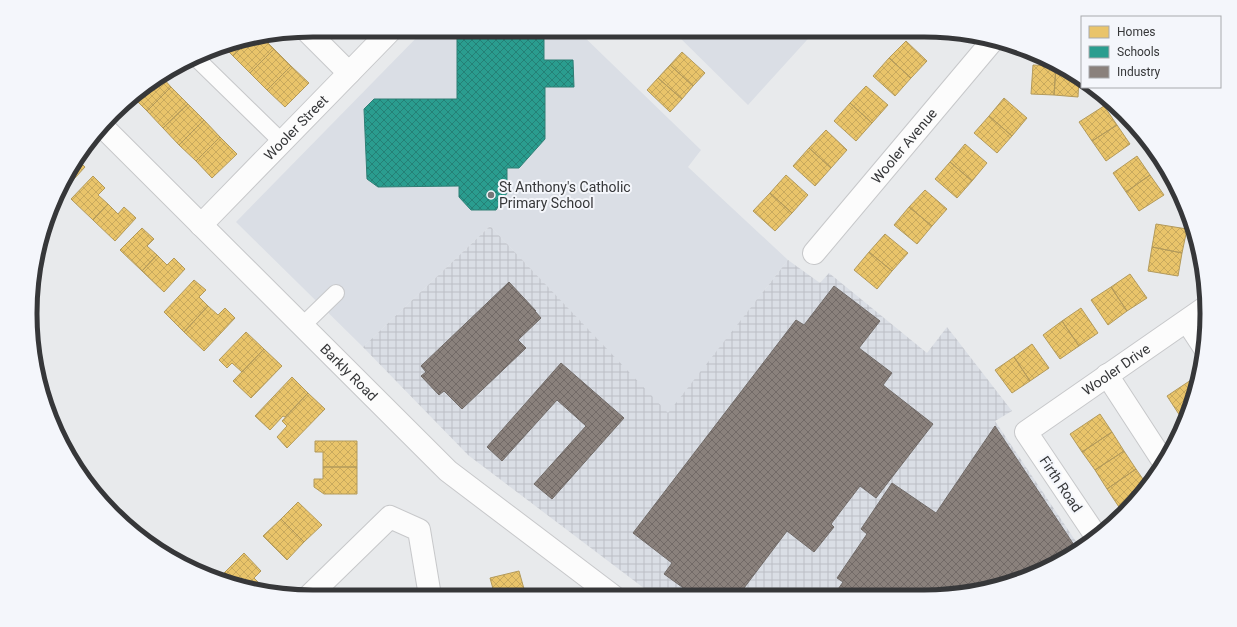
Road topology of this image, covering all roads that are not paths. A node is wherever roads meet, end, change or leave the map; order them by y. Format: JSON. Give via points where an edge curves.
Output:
{"nodes":[{"id":1,"x":313,"y":37,"type":"edge"},
{"id":2,"x":384,"y":37,"type":"edge"},
{"id":3,"x":989,"y":45,"type":"edge"},
{"id":4,"x":200,"y":62,"type":"edge"},
{"id":5,"x":349,"y":73,"type":"junction"},
{"id":6,"x":106,"y":130,"type":"edge"},
{"id":7,"x":282,"y":142,"type":"junction"},
{"id":8,"x":201,"y":225,"type":"junction"},
{"id":9,"x":814,"y":253,"type":"dead end"},
{"id":10,"x":336,"y":292,"type":"dead end"},
{"id":11,"x":1200,"y":310,"type":"edge"},
{"id":12,"x":1184,"y":322,"type":"junction"},
{"id":13,"x":302,"y":325,"type":"junction"},
{"id":14,"x":1198,"y":344,"type":"edge"},
{"id":15,"x":1107,"y":375,"type":"junction"},
{"id":16,"x":1026,"y":432,"type":"joint"},
{"id":17,"x":1160,"y":456,"type":"edge"},
{"id":18,"x":1093,"y":532,"type":"edge"},
{"id":19,"x":315,"y":590,"type":"edge"},
{"id":20,"x":429,"y":590,"type":"edge"},
{"id":21,"x":605,"y":590,"type":"edge"}],
"edges":[{"from":1,"to":5,"type":"street"},
{"from":2,"to":5,"type":"street","name":"Wooler Street"},
{"from":3,"to":9,"type":"street","name":"Wooler Avenue"},
{"from":4,"to":7,"type":"lane"},
{"from":5,"to":7,"type":"street","name":"Wooler Street"},
{"from":6,"to":8,"type":"street","name":"Barkly Road"},
{"from":7,"to":8,"type":"street","name":"Wooler Street"},
{"from":8,"to":13,"type":"street","name":"Barkly Road"},
{"from":10,"to":13,"type":"lane"},
{"from":11,"to":12,"type":"street","name":"Wooler Drive"},
{"from":12,"to":14,"type":"lane"},
{"from":12,"to":15,"type":"street","name":"Wooler Drive"},
{"from":13,"to":21,"type":"street","name":"Barkly Road","via":[[448,470]]},
{"from":15,"to":16,"type":"street","name":"Wooler Drive"},
{"from":15,"to":17,"type":"street"},
{"from":16,"to":18,"type":"street","name":"Firth Road"},
{"from":19,"to":20,"type":"street","via":[[390,518],[419,530]]}]}
